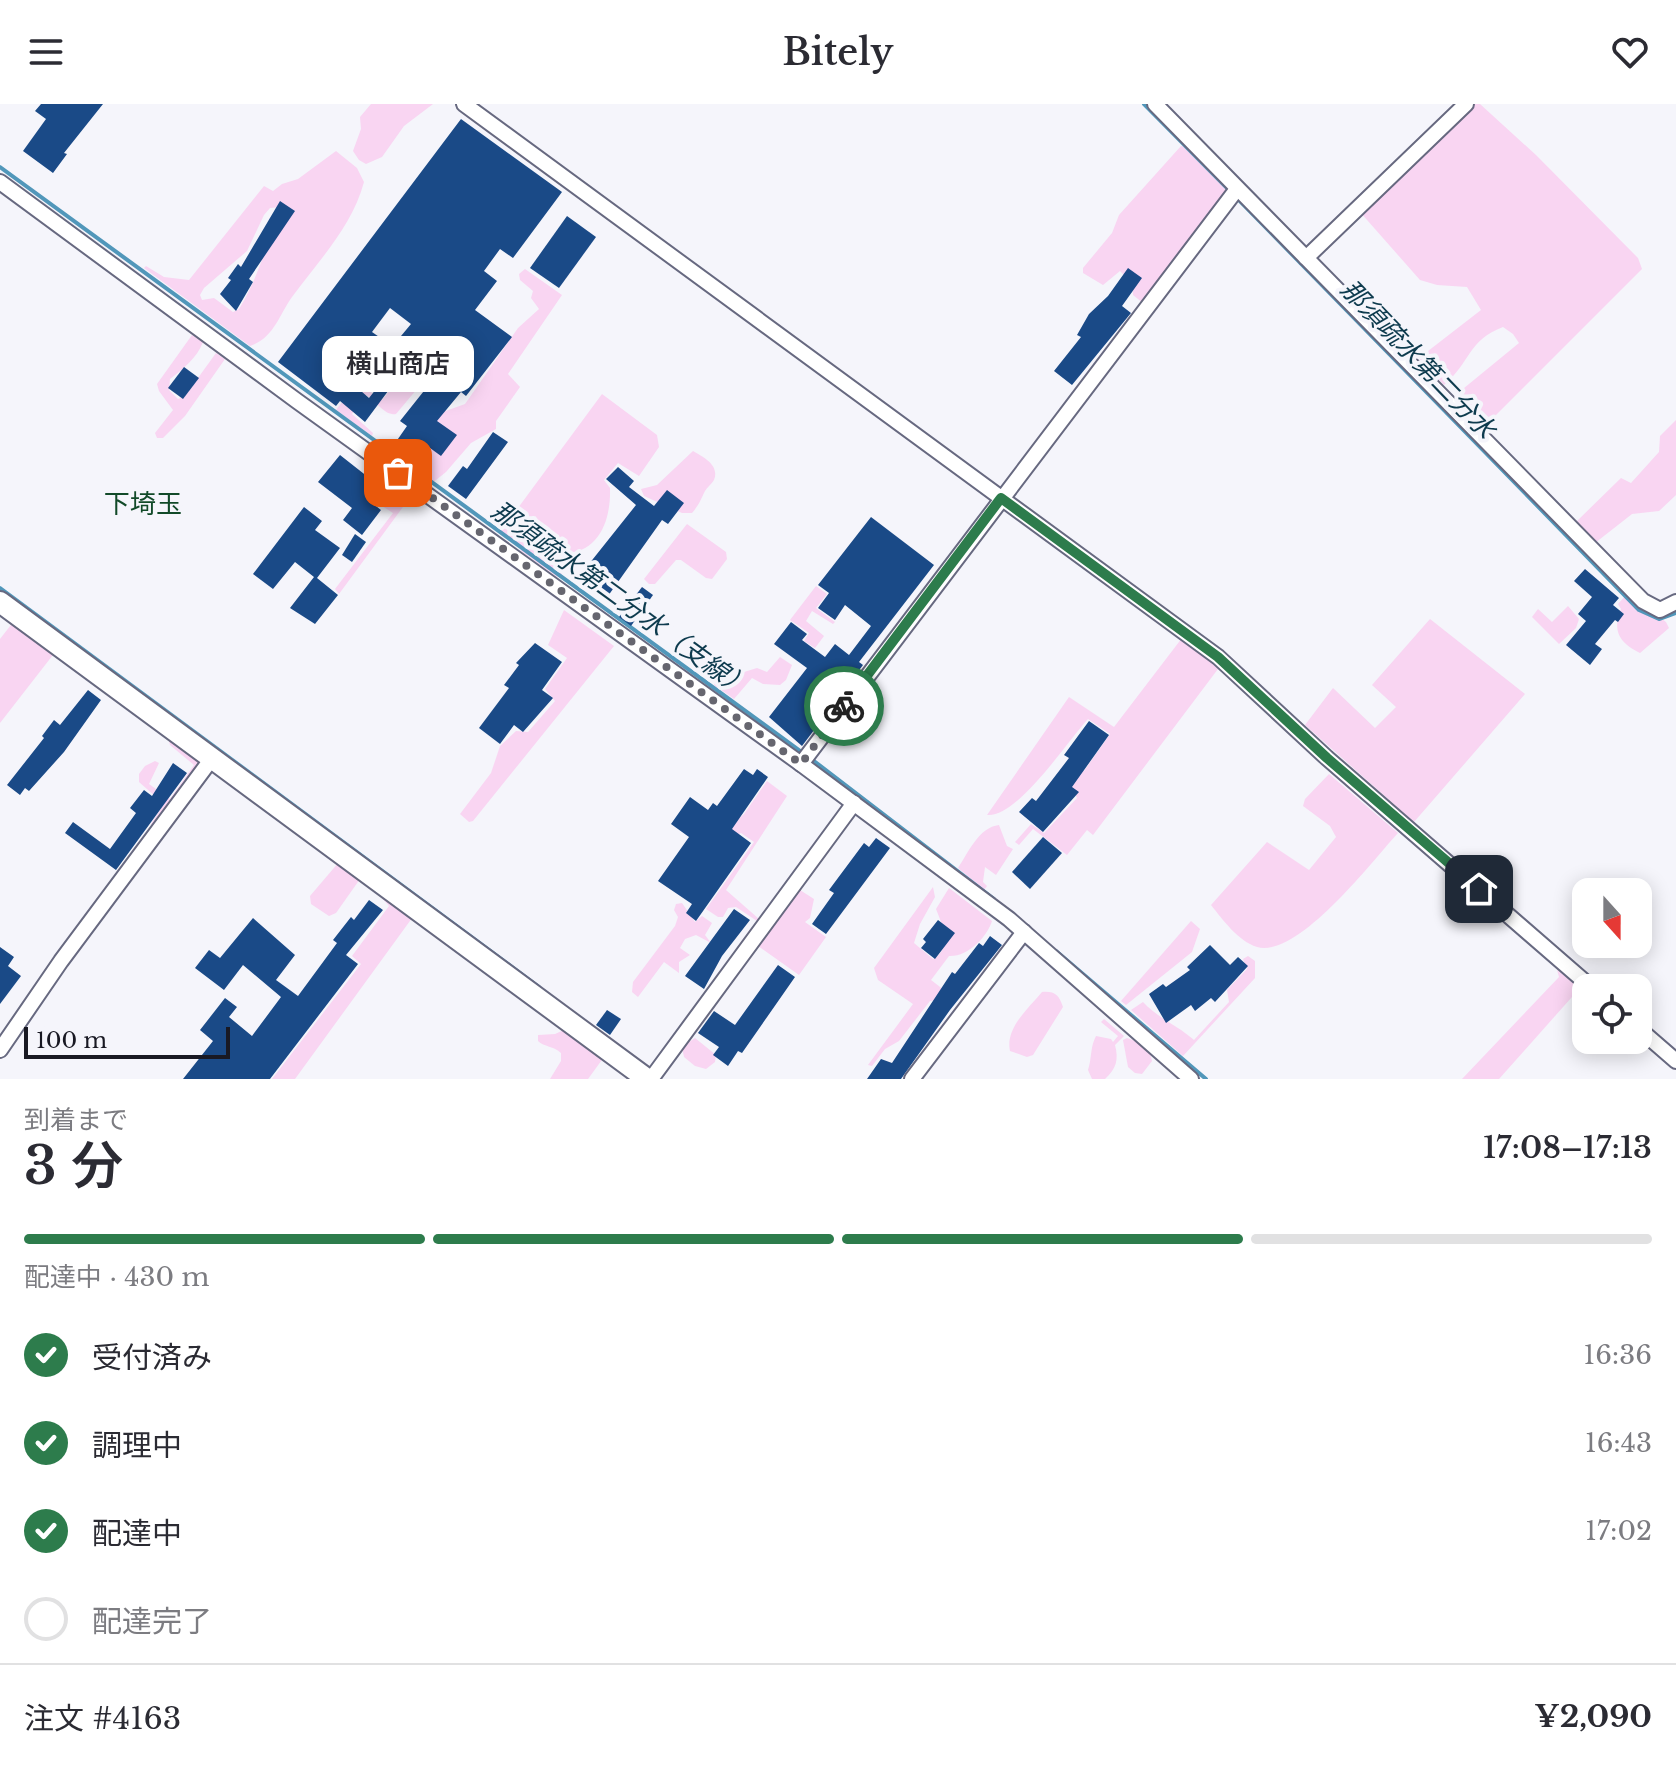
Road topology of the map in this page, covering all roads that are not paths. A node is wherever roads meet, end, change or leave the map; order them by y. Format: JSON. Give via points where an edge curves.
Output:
{"nodes":[{"id":1,"x":464,"y":104,"type":"edge"},
{"id":2,"x":1155,"y":104,"type":"edge"},
{"id":3,"x":1466,"y":104,"type":"edge"},
{"id":4,"x":0,"y":182,"type":"edge"},
{"id":5,"x":1237,"y":189,"type":"junction"},
{"id":6,"x":1306,"y":258,"type":"junction"},
{"id":7,"x":1001,"y":498,"type":"junction"},
{"id":8,"x":0,"y":602,"type":"edge"},
{"id":9,"x":1676,"y":602,"type":"edge"},
{"id":10,"x":213,"y":757,"type":"junction"},
{"id":11,"x":801,"y":764,"type":"junction"},
{"id":12,"x":854,"y":803,"type":"junction"},
{"id":13,"x":1024,"y":932,"type":"junction"},
{"id":14,"x":1576,"y":974,"type":"edge"},
{"id":15,"x":1652,"y":1040,"type":"edge"},
{"id":16,"x":0,"y":1050,"type":"edge"},
{"id":17,"x":1676,"y":1061,"type":"edge"},
{"id":18,"x":649,"y":1079,"type":"edge"},
{"id":19,"x":912,"y":1079,"type":"edge"},
{"id":20,"x":1191,"y":1079,"type":"edge"}],
"edges":[{"from":1,"to":7,"type":"street"},
{"from":2,"to":5,"type":"street"},
{"from":3,"to":6,"type":"street"},
{"from":4,"to":11,"type":"street"},
{"from":5,"to":6,"type":"street"},
{"from":5,"to":7,"type":"street"},
{"from":6,"to":9,"type":"street","via":[[1643,601],[1660,610]]},
{"from":7,"to":11,"type":"street"},
{"from":7,"to":14,"type":"street","via":[[1218,657]]},
{"from":8,"to":10,"type":"street"},
{"from":10,"to":16,"type":"street"},
{"from":10,"to":18,"type":"street"},
{"from":11,"to":12,"type":"street"},
{"from":12,"to":13,"type":"street"},
{"from":12,"to":18,"type":"street"},
{"from":13,"to":19,"type":"street"},
{"from":13,"to":20,"type":"street"},
{"from":15,"to":17,"type":"street"}]}
